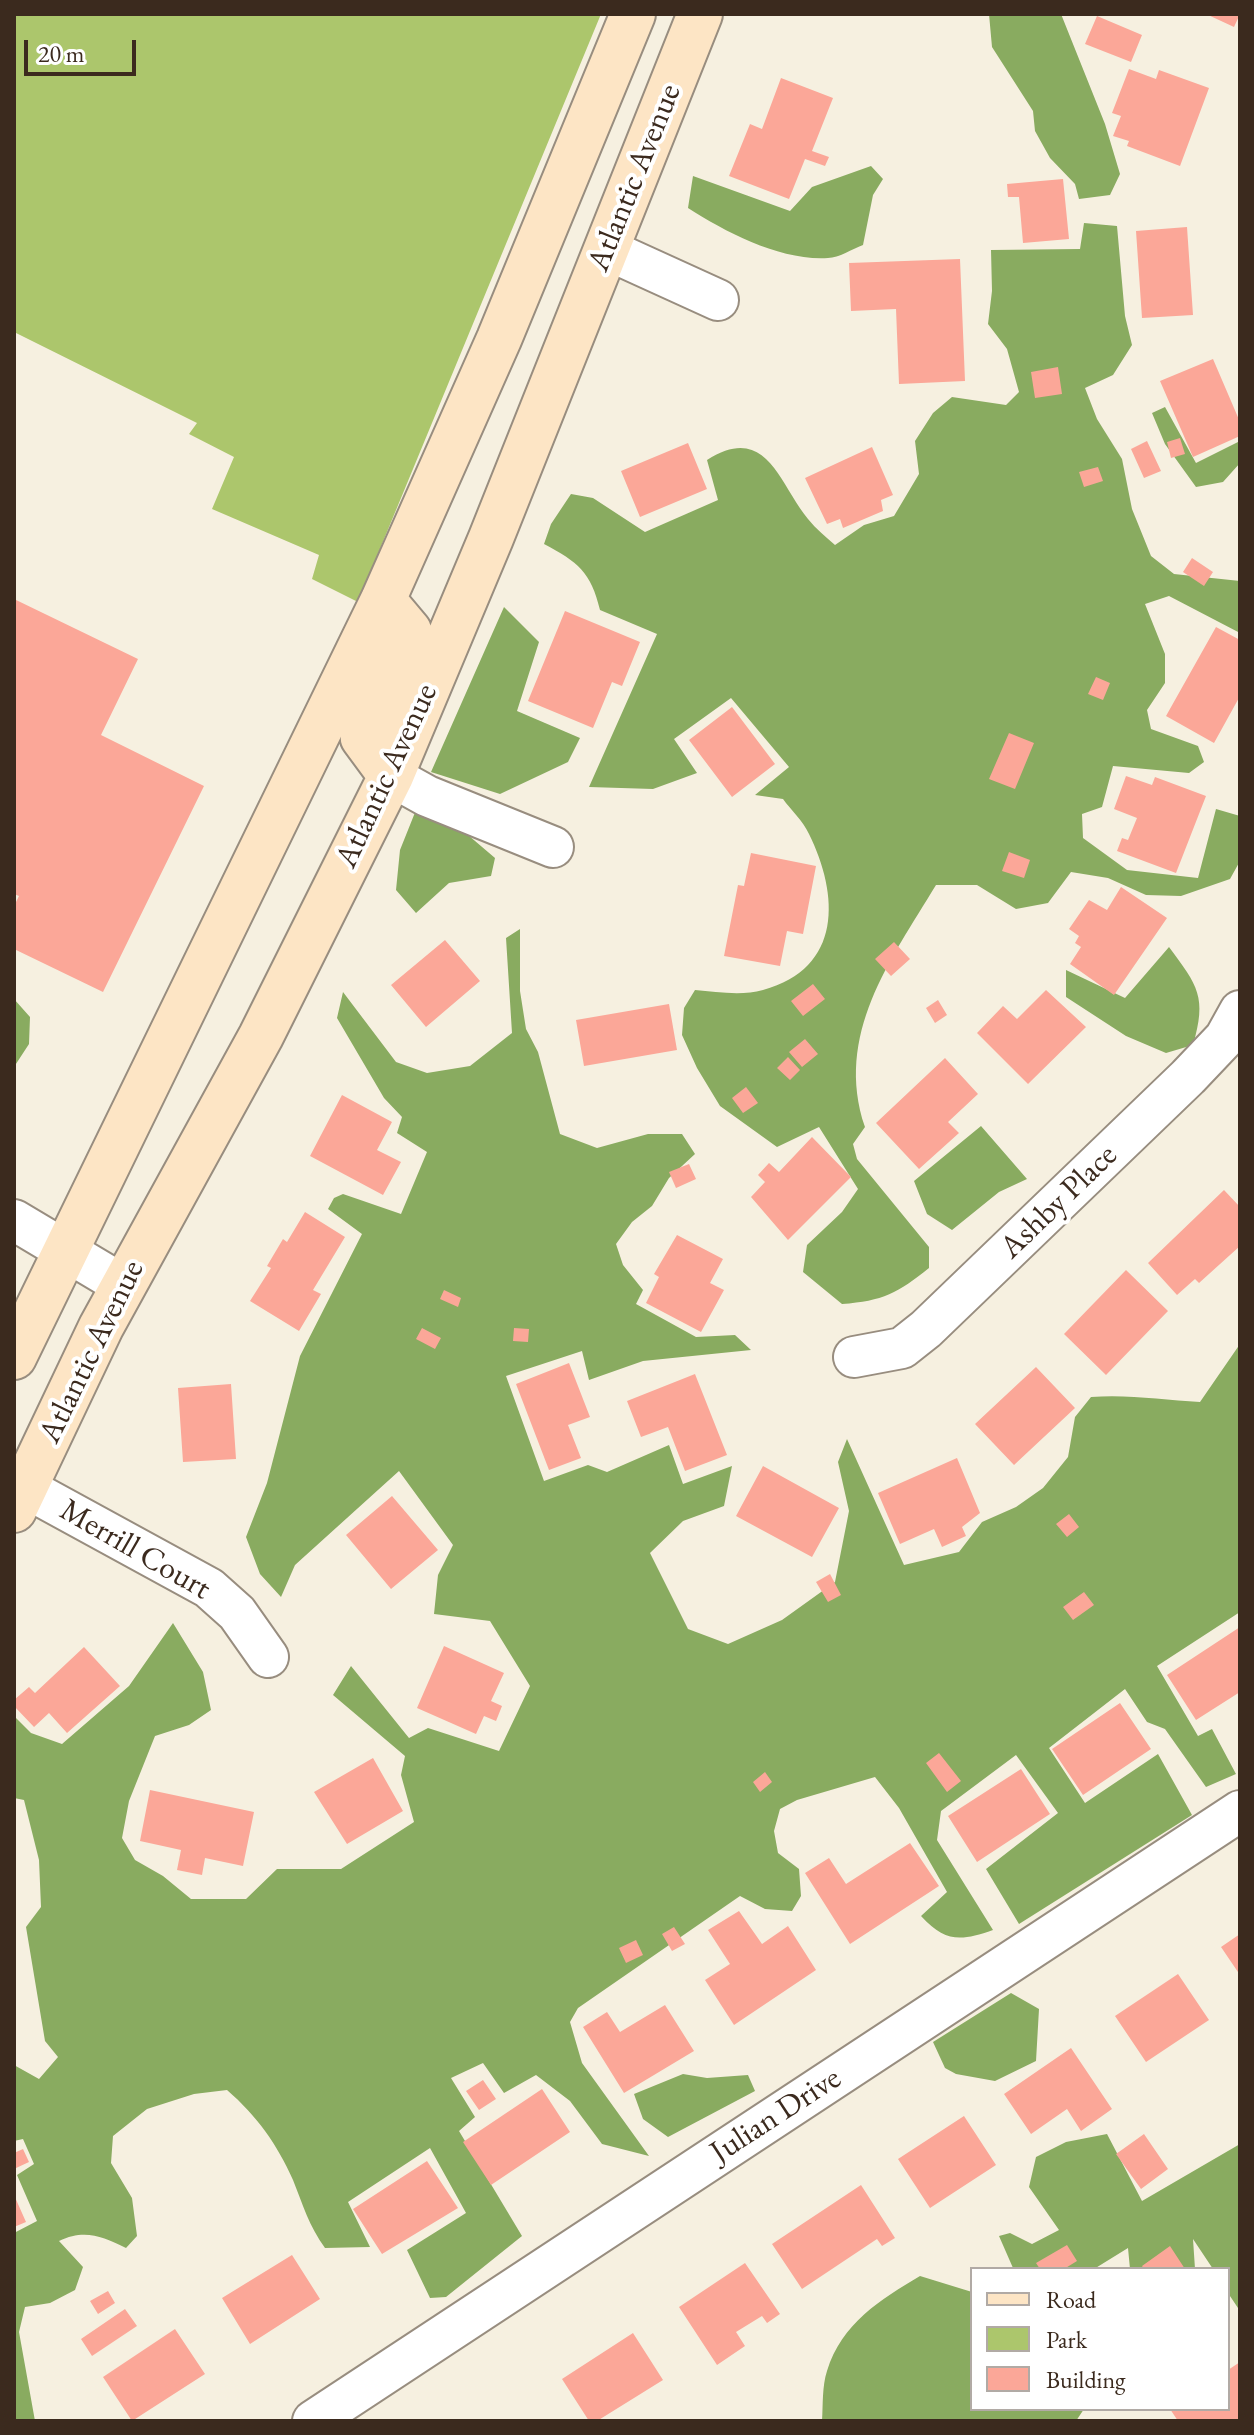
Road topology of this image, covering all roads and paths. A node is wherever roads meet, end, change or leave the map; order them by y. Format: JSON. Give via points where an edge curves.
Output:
{"nodes":[{"id":1,"x":633,"y":14,"type":"edge"},
{"id":2,"x":696,"y":17,"type":"edge"},
{"id":3,"x":606,"y":249,"type":"junction"},
{"id":4,"x":718,"y":300,"type":"dead end"},
{"id":5,"x":383,"y":600,"type":"junction"},
{"id":6,"x":391,"y":776,"type":"junction"},
{"id":7,"x":553,"y":847,"type":"dead end"},
{"id":8,"x":1240,"y":1011,"type":"edge"},
{"id":9,"x":14,"y":1220,"type":"edge"},
{"id":10,"x":68,"y":1250,"type":"junction"},
{"id":11,"x":123,"y":1285,"type":"junction"},
{"id":12,"x":14,"y":1357,"type":"edge"},
{"id":13,"x":854,"y":1357,"type":"dead end"},
{"id":14,"x":20,"y":1499,"type":"edge"},
{"id":15,"x":268,"y":1657,"type":"dead end"},
{"id":16,"x":1240,"y":1811,"type":"edge"},
{"id":17,"x":313,"y":2421,"type":"edge"}],
"edges":[{"from":1,"to":5,"type":"main road","name":"Atlantic Avenue","via":[[499,339]]},
{"from":2,"to":3,"type":"main road","name":"Atlantic Avenue"},
{"from":3,"to":4,"type":"street"},
{"from":3,"to":6,"type":"main road","name":"Atlantic Avenue"},
{"from":5,"to":6,"type":"main road","via":[[409,631],[363,738]]},
{"from":5,"to":10,"type":"main road","name":"Atlantic Avenue"},
{"from":6,"to":7,"type":"street"},
{"from":6,"to":11,"type":"main road","name":"Atlantic Avenue","via":[[261,1036]]},
{"from":8,"to":13,"type":"street","name":"Ashby Place","via":[[1225,1038],[1188,1077],[926,1329],[902,1348]]},
{"from":9,"to":10,"type":"street"},
{"from":10,"to":11,"type":"street"},
{"from":10,"to":12,"type":"main road","name":"Atlantic Avenue"},
{"from":11,"to":14,"type":"main road","name":"Atlantic Avenue"},
{"from":14,"to":15,"type":"street","name":"Merrill Court","via":[[209,1588],[237,1613]]},
{"from":16,"to":17,"type":"street","name":"Julian Drive"}]}
